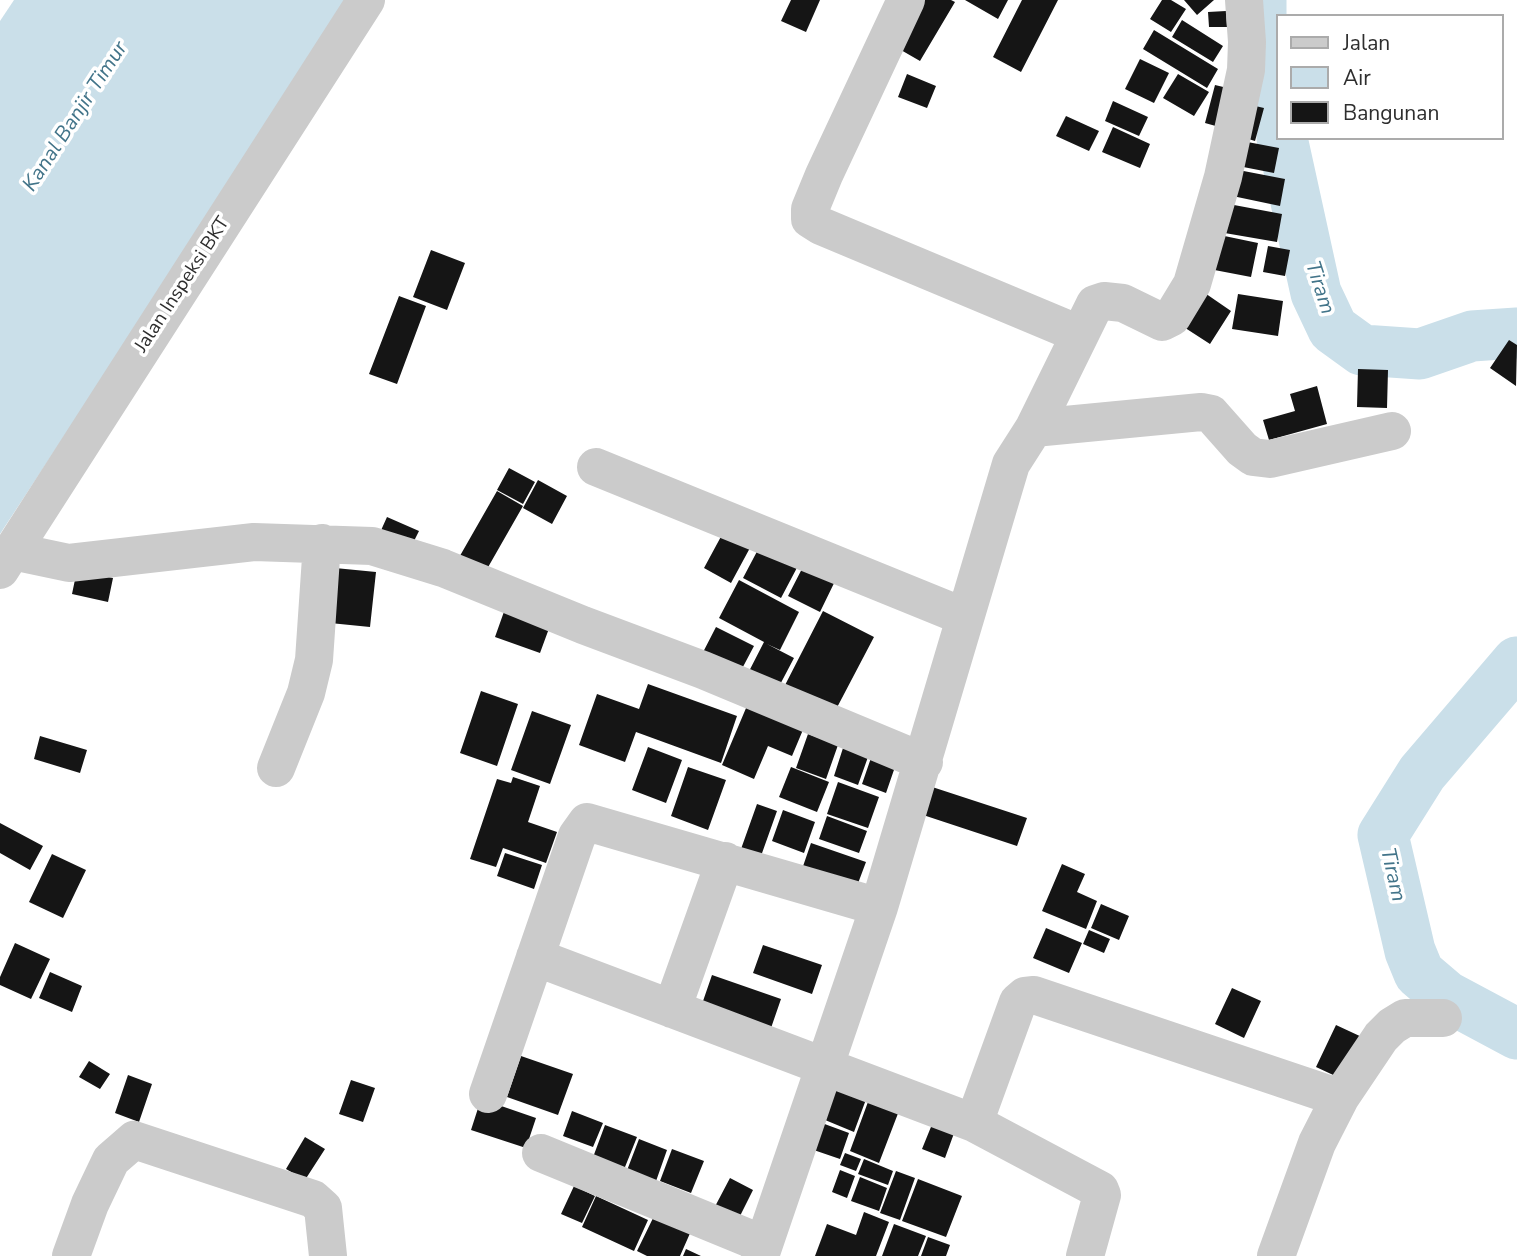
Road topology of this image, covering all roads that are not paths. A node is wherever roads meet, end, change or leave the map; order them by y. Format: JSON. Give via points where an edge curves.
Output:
{"nodes":[{"id":1,"x":366,"y":0,"type":"edge"},
{"id":2,"x":906,"y":0,"type":"edge"},
{"id":3,"x":1244,"y":0,"type":"edge"},
{"id":4,"x":1079,"y":334,"type":"junction"},
{"id":5,"x":1034,"y":428,"type":"junction"},
{"id":6,"x":1392,"y":431,"type":"dead end"},
{"id":7,"x":596,"y":467,"type":"dead end"},
{"id":8,"x":322,"y":543,"type":"junction"},
{"id":9,"x":6,"y":561,"type":"edge"},
{"id":10,"x":965,"y":617,"type":"junction"},
{"id":11,"x":924,"y":762,"type":"junction"},
{"id":12,"x":276,"y":768,"type":"dead end"},
{"id":13,"x":725,"y":861,"type":"junction"},
{"id":14,"x":880,"y":907,"type":"junction"},
{"id":15,"x":535,"y":957,"type":"junction"},
{"id":16,"x":672,"y":1009,"type":"junction"},
{"id":17,"x":1443,"y":1018,"type":"dead end"},
{"id":18,"x":825,"y":1067,"type":"junction"},
{"id":19,"x":488,"y":1094,"type":"dead end"},
{"id":20,"x":1340,"y":1098,"type":"junction"},
{"id":21,"x":974,"y":1123,"type":"junction"},
{"id":22,"x":541,"y":1153,"type":"dead end"},
{"id":23,"x":761,"y":1253,"type":"edge"},
{"id":24,"x":71,"y":1256,"type":"edge"},
{"id":25,"x":328,"y":1256,"type":"edge"},
{"id":26,"x":1085,"y":1256,"type":"edge"},
{"id":27,"x":1276,"y":1256,"type":"edge"}],
"edges":[{"from":1,"to":9,"type":"street","name":"Jalan Inspeksi BKT"},
{"from":2,"to":4,"type":"street","via":[[824,175],[810,219]]},
{"from":3,"to":4,"type":"street","via":[[1246,70],[1223,177],[1185,299],[1172,317],[1162,322],[1123,303],[1104,301],[1095,304]]},
{"from":4,"to":5,"type":"street"},
{"from":5,"to":6,"type":"street","via":[[1201,412],[1211,414],[1253,457],[1270,459]]},
{"from":5,"to":10,"type":"street","via":[[1012,464]]},
{"from":7,"to":10,"type":"street"},
{"from":8,"to":9,"type":"street","via":[[254,542],[69,564]]},
{"from":8,"to":11,"type":"street","via":[[372,546],[443,568]]},
{"from":8,"to":12,"type":"street","via":[[314,660]]},
{"from":10,"to":11,"type":"street"},
{"from":11,"to":14,"type":"street"},
{"from":13,"to":14,"type":"street"},
{"from":13,"to":15,"type":"street","via":[[587,822],[577,836]]},
{"from":13,"to":16,"type":"street"},
{"from":14,"to":18,"type":"street"},
{"from":15,"to":16,"type":"street"},
{"from":15,"to":19,"type":"street"},
{"from":16,"to":18,"type":"street"},
{"from":17,"to":20,"type":"street","via":[[1405,1018],[1392,1026]]},
{"from":18,"to":21,"type":"street"},
{"from":18,"to":23,"type":"street"},
{"from":20,"to":21,"type":"street","via":[[1034,995],[1018,1002]]},
{"from":20,"to":27,"type":"street","via":[[1317,1143]]},
{"from":21,"to":26,"type":"street","via":[[1100,1190]]},
{"from":22,"to":23,"type":"street"},
{"from":24,"to":25,"type":"street","via":[[111,1160],[134,1140],[313,1199],[323,1208]]}]}
